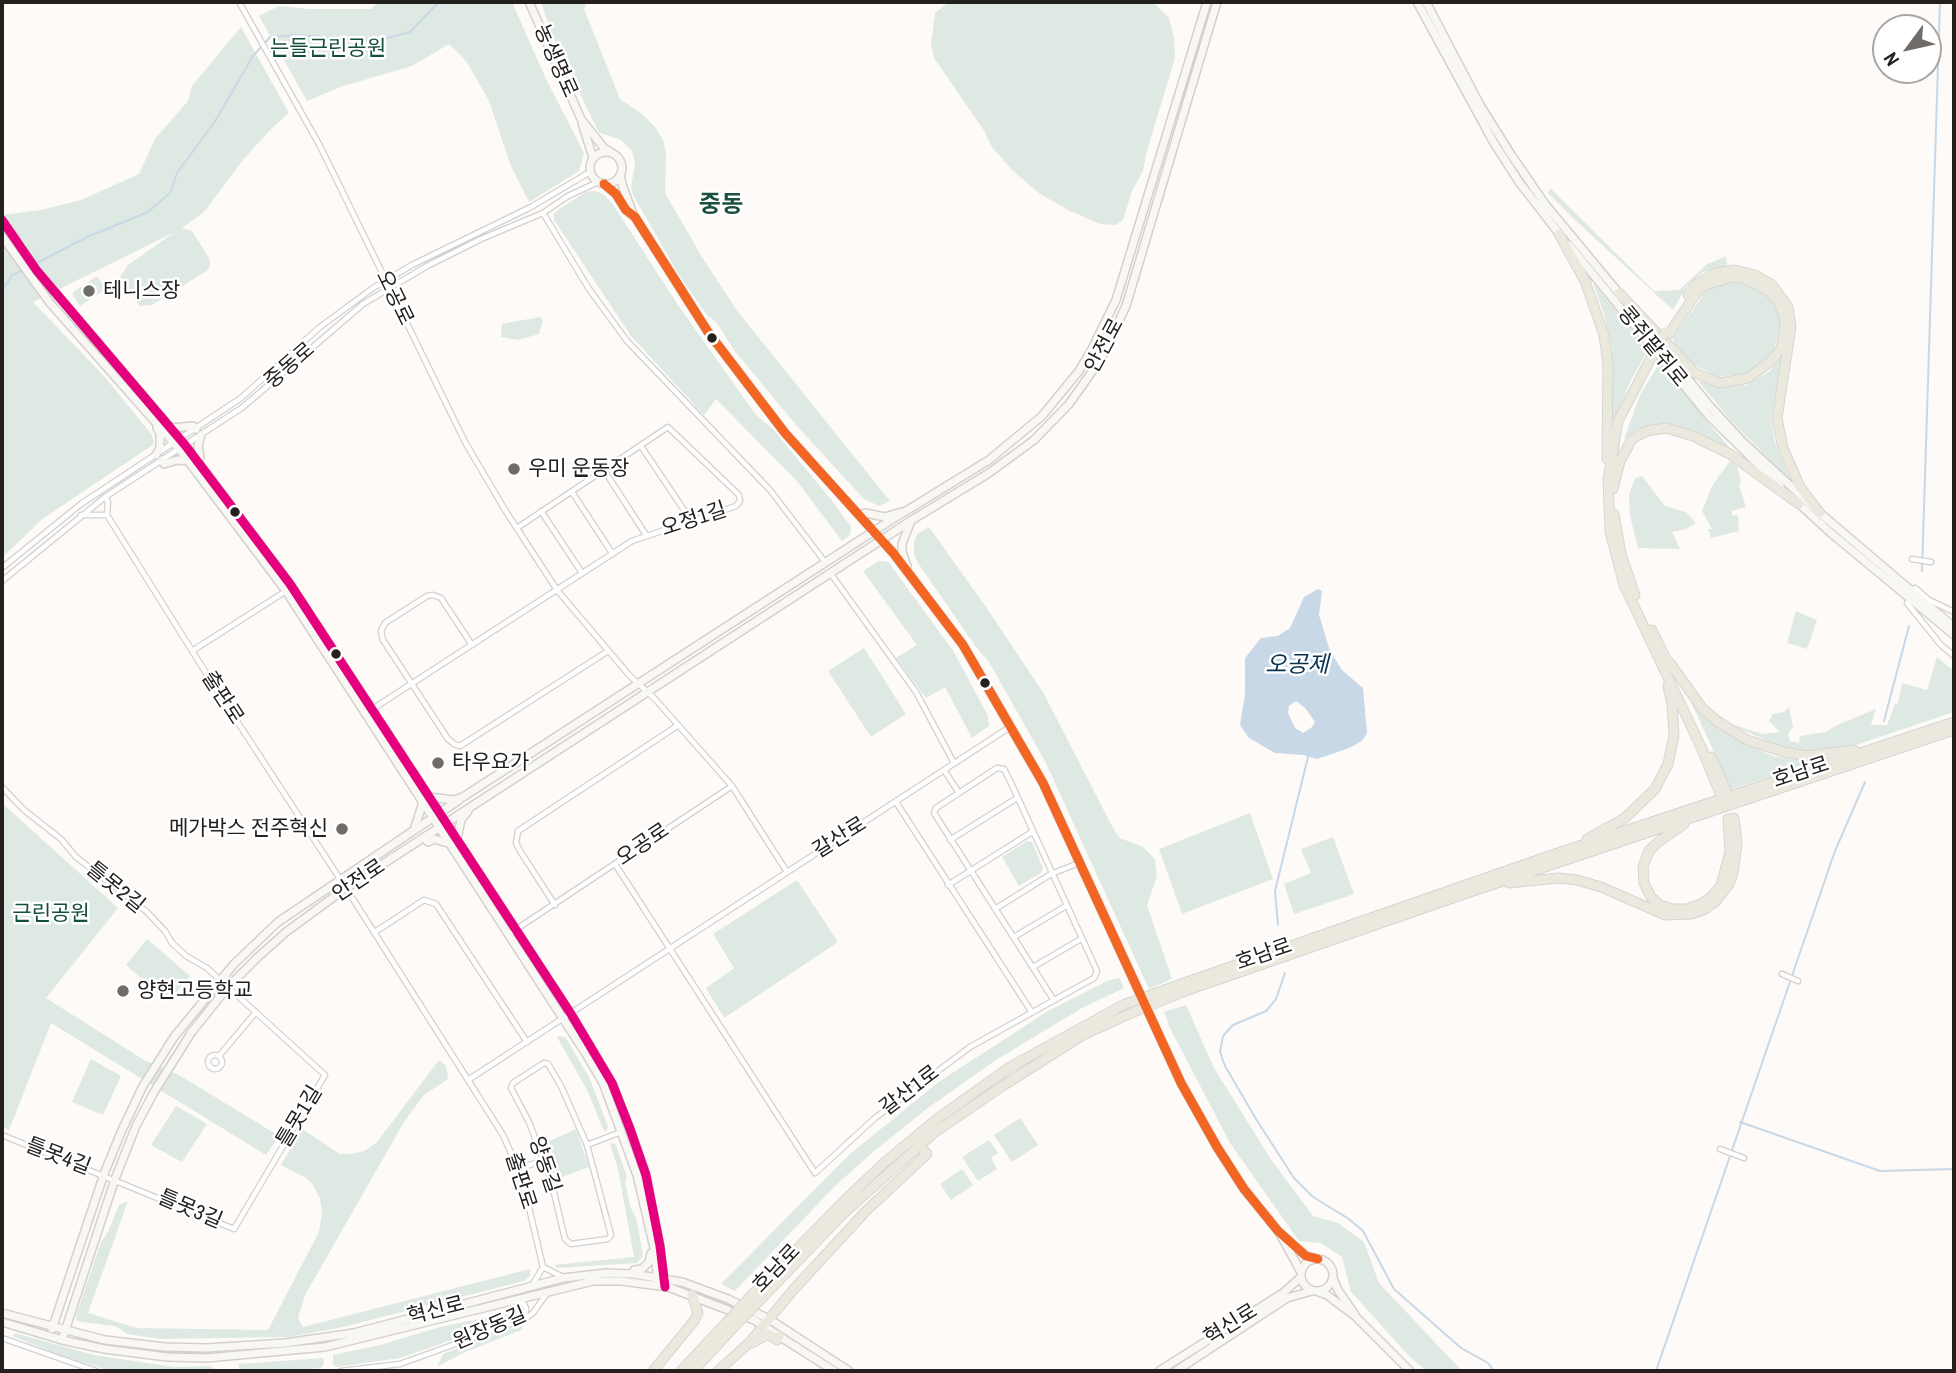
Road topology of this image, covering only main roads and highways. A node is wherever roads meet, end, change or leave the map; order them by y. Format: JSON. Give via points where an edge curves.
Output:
{"nodes":[{"id":1,"x":1559,"y":233,"type":"road end"},
{"id":2,"x":1619,"y":293,"type":"road end"},
{"id":3,"x":1667,"y":333,"type":"junction"},
{"id":4,"x":1611,"y":484,"type":"junction"},
{"id":5,"x":1799,"y":504,"type":"road end"},
{"id":6,"x":1820,"y":513,"type":"road end"},
{"id":7,"x":1661,"y":655,"type":"junction"},
{"id":8,"x":1954,"y":722,"type":"edge"},
{"id":9,"x":1954,"y":730,"type":"edge"},
{"id":10,"x":1891,"y":743,"type":"junction"},
{"id":11,"x":1723,"y":791,"type":"dead end"},
{"id":12,"x":1708,"y":813,"type":"junction"},
{"id":13,"x":1552,"y":855,"type":"junction"},
{"id":14,"x":1470,"y":892,"type":"junction"},
{"id":15,"x":1188,"y":986,"type":"junction"},
{"id":16,"x":1126,"y":1009,"type":"junction"},
{"id":17,"x":919,"y":1144,"type":"junction"},
{"id":18,"x":692,"y":1295,"type":"road end"},
{"id":19,"x":756,"y":1297,"type":"junction"},
{"id":20,"x":729,"y":1326,"type":"junction"},
{"id":21,"x":779,"y":1336,"type":"road end"},
{"id":22,"x":750,"y":1342,"type":"junction"},
{"id":23,"x":653,"y":1371,"type":"edge"},
{"id":24,"x":681,"y":1371,"type":"edge"},
{"id":25,"x":693,"y":1371,"type":"edge"},
{"id":26,"x":718,"y":1371,"type":"edge"}],
"edges":[{"from":1,"to":4,"type":"highway","via":[[1585,281],[1604,335]]},
{"from":2,"to":3,"type":"highway","via":[[1695,373],[1720,383],[1748,378],[1771,361],[1781,348],[1784,316],[1770,292],[1744,278],[1731,277],[1703,286]]},
{"from":3,"to":4,"type":"highway","bridge":true,"via":[[1628,407]]},
{"from":3,"to":6,"type":"highway","via":[[1696,284],[1716,273],[1734,270],[1772,285],[1788,307],[1791,327],[1777,418],[1783,448],[1800,487]]},
{"from":4,"to":5,"type":"highway","via":[[1632,439],[1666,428],[1730,454]]},
{"from":4,"to":7,"type":"highway","via":[[1610,531],[1616,558],[1624,585]]},
{"from":7,"to":10,"type":"highway","via":[[1702,708],[1747,740],[1807,756]]},
{"from":7,"to":11,"type":"highway"},
{"from":7,"to":13,"type":"highway","via":[[1674,735],[1668,764],[1655,789],[1625,818]]},
{"from":8,"to":10,"type":"highway","name":"호남로"},
{"from":9,"to":12,"type":"highway","name":"호남로"},
{"from":10,"to":13,"type":"highway","name":"호남로"},
{"from":12,"to":14,"type":"highway","name":"호남로"},
{"from":12,"to":14,"type":"highway","via":[[1675,830],[1649,851],[1643,866],[1644,883],[1660,905],[1687,909],[1701,904],[1721,886],[1730,852],[1731,819],[1737,844],[1729,884],[1716,902],[1692,914],[1665,915],[1601,887],[1559,878]]},
{"from":13,"to":15,"type":"highway","name":"호남로"},
{"from":14,"to":15,"type":"highway","name":"호남로"},
{"from":15,"to":16,"type":"highway","name":"호남로","bridge":true},
{"from":16,"to":17,"type":"highway","name":"호남로","via":[[1015,1077]]},
{"from":16,"to":19,"type":"highway","name":"호남로","via":[[1010,1067],[937,1119],[842,1203]]},
{"from":17,"to":19,"type":"highway","name":"호남로"},
{"from":17,"to":22,"type":"highway","via":[[927,1154],[866,1211]]},
{"from":18,"to":23,"type":"highway","via":[[698,1313],[694,1321]]},
{"from":19,"to":20,"type":"highway","name":"호남로","bridge":true},
{"from":20,"to":24,"type":"highway","name":"호남로"},
{"from":20,"to":25,"type":"highway","name":"호남로"},
{"from":21,"to":22,"type":"highway","via":[[777,1340],[768,1334]]},
{"from":22,"to":26,"type":"highway"}]}
